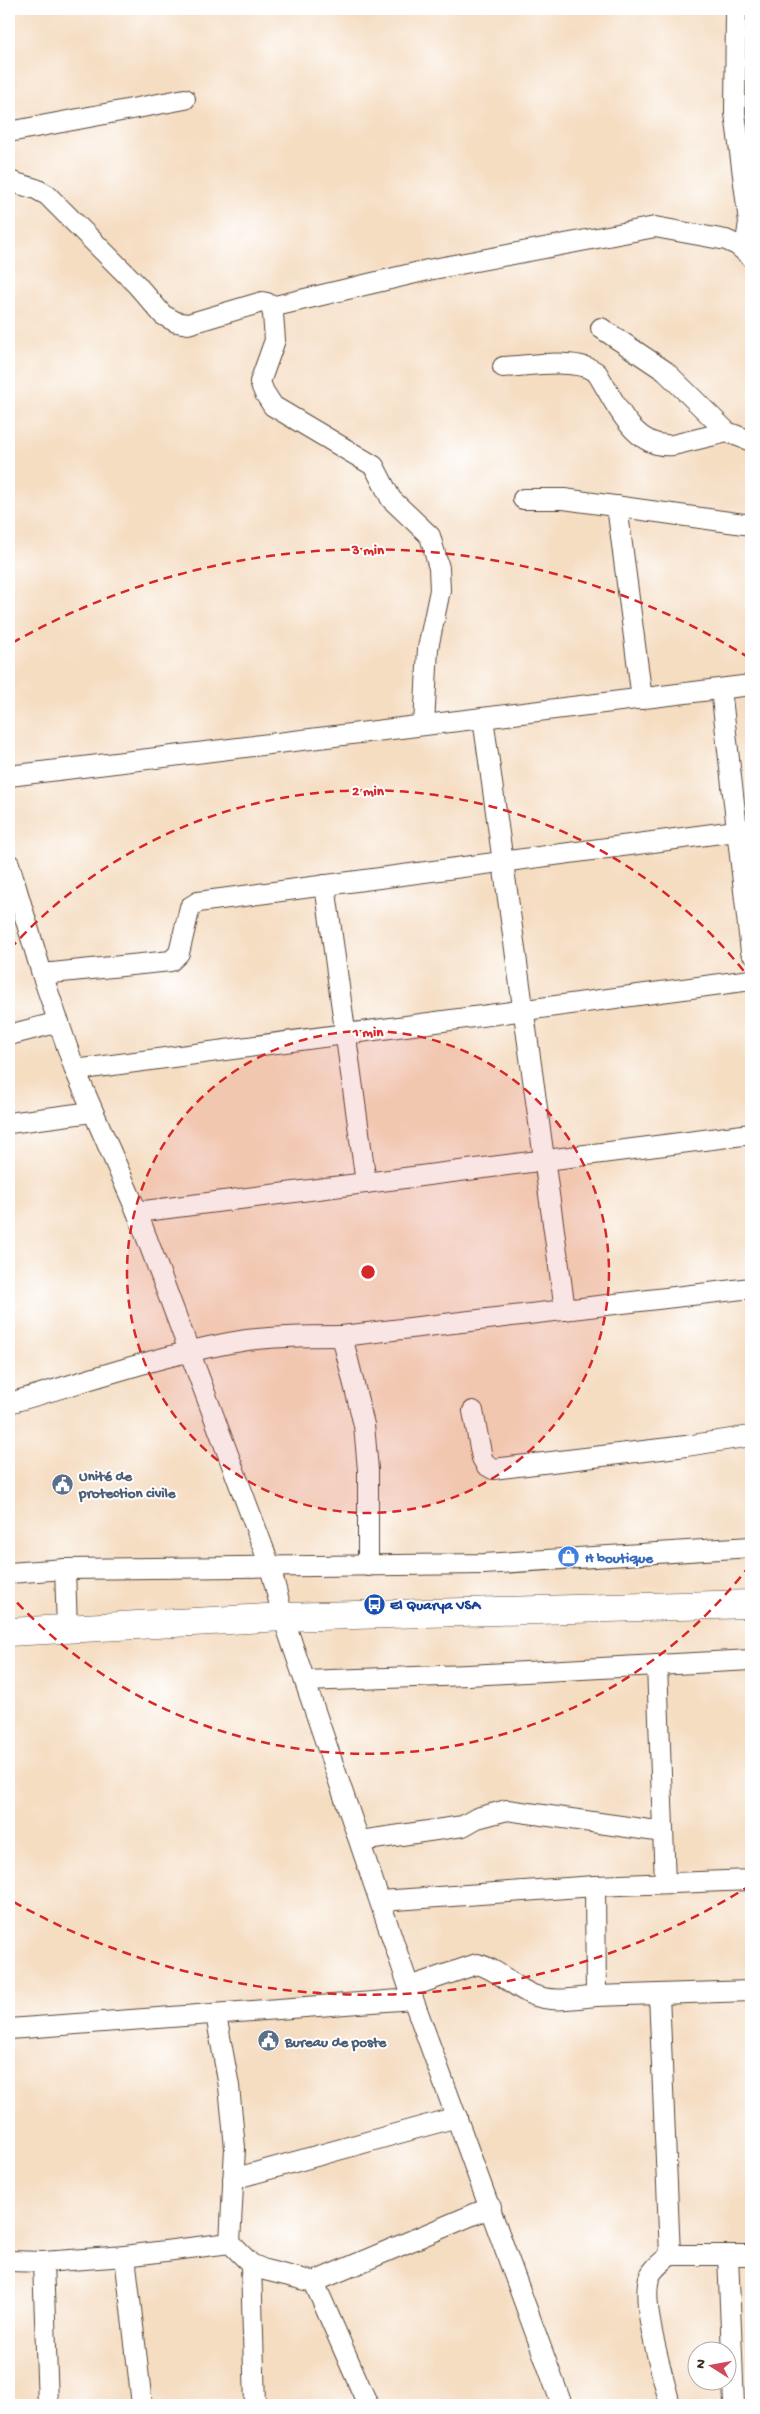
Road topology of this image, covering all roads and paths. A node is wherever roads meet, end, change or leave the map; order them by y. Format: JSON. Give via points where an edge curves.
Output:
{"nodes":[{"id":1,"x":736,"y":9,"type":"edge"},
{"id":2,"x":185,"y":100,"type":"dead end"},
{"id":3,"x":9,"y":132,"type":"edge"},
{"id":4,"x":9,"y":181,"type":"edge"},
{"id":5,"x":748,"y":254,"type":"edge"},
{"id":6,"x":271,"y":307,"type":"junction"},
{"id":7,"x":600,"y":328,"type":"dead end"},
{"id":8,"x":503,"y":367,"type":"dead end"},
{"id":9,"x":727,"y":432,"type":"junction"},
{"id":10,"x":751,"y":441,"type":"edge"},
{"id":11,"x":523,"y":499,"type":"dead end"},
{"id":12,"x":617,"y":506,"type":"junction"},
{"id":13,"x":751,"y":525,"type":"edge"},
{"id":14,"x":751,"y":685,"type":"edge"},
{"id":15,"x":721,"y":689,"type":"junction"},
{"id":16,"x":642,"y":699,"type":"junction"},
{"id":17,"x":482,"y":718,"type":"junction"},
{"id":18,"x":424,"y":726,"type":"junction"},
{"id":19,"x":9,"y":776,"type":"edge"},
{"id":20,"x":744,"y":830,"type":"edge"},
{"id":21,"x":504,"y":861,"type":"junction"},
{"id":22,"x":9,"y":864,"type":"edge"},
{"id":23,"x":325,"y":885,"type":"junction"},
{"id":24,"x":751,"y":952,"type":"edge"},
{"id":25,"x":42,"y":974,"type":"junction"},
{"id":26,"x":751,"y":980,"type":"edge"},
{"id":27,"x":523,"y":1011,"type":"junction"},
{"id":28,"x":59,"y":1022,"type":"junction"},
{"id":29,"x":347,"y":1034,"type":"junction"},
{"id":30,"x":9,"y":1035,"type":"edge"},
{"id":31,"x":75,"y":1070,"type":"junction"},
{"id":32,"x":92,"y":1112,"type":"junction"},
{"id":33,"x":9,"y":1123,"type":"edge"},
{"id":34,"x":751,"y":1134,"type":"edge"},
{"id":35,"x":543,"y":1161,"type":"junction"},
{"id":36,"x":366,"y":1183,"type":"junction"},
{"id":37,"x":137,"y":1212,"type":"junction"},
{"id":38,"x":751,"y":1288,"type":"edge"},
{"id":39,"x":565,"y":1310,"type":"junction"},
{"id":40,"x":342,"y":1336,"type":"junction"},
{"id":41,"x":190,"y":1352,"type":"junction"},
{"id":42,"x":9,"y":1403,"type":"edge"},
{"id":43,"x":473,"y":1411,"type":"dead end"},
{"id":44,"x":751,"y":1436,"type":"edge"},
{"id":45,"x":751,"y":1547,"type":"edge"},
{"id":46,"x":270,"y":1566,"type":"junction"},
{"id":47,"x":368,"y":1566,"type":"junction"},
{"id":48,"x":65,"y":1569,"type":"junction"},
{"id":49,"x":9,"y":1573,"type":"edge"},
{"id":50,"x":751,"y":1604,"type":"edge"},
{"id":51,"x":282,"y":1617,"type":"junction"},
{"id":52,"x":67,"y":1629,"type":"junction"},
{"id":53,"x":9,"y":1632,"type":"edge"},
{"id":54,"x":751,"y":1660,"type":"edge"},
{"id":55,"x":657,"y":1665,"type":"junction"},
{"id":56,"x":305,"y":1680,"type":"junction"},
{"id":57,"x":663,"y":1832,"type":"junction"},
{"id":58,"x":360,"y":1841,"type":"junction"},
{"id":59,"x":751,"y":1880,"type":"edge"},
{"id":60,"x":665,"y":1883,"type":"junction"},
{"id":61,"x":595,"y":1886,"type":"junction"},
{"id":62,"x":380,"y":1901,"type":"junction"},
{"id":63,"x":751,"y":1991,"type":"edge"},
{"id":64,"x":411,"y":1993,"type":"junction"},
{"id":65,"x":659,"y":1994,"type":"junction"},
{"id":66,"x":596,"y":1996,"type":"junction"},
{"id":67,"x":216,"y":2015,"type":"junction"},
{"id":68,"x":9,"y":2029,"type":"edge"},
{"id":69,"x":458,"y":2117,"type":"junction"},
{"id":70,"x":233,"y":2179,"type":"junction"},
{"id":71,"x":491,"y":2208,"type":"junction"},
{"id":72,"x":230,"y":2243,"type":"junction"},
{"id":73,"x":670,"y":2255,"type":"junction"},
{"id":74,"x":728,"y":2255,"type":"junction"},
{"id":75,"x":751,"y":2255,"type":"edge"},
{"id":76,"x":125,"y":2256,"type":"junction"},
{"id":77,"x":9,"y":2261,"type":"edge"},
{"id":78,"x":43,"y":2262,"type":"junction"},
{"id":79,"x":251,"y":2264,"type":"junction"},
{"id":80,"x":314,"y":2282,"type":"junction"},
{"id":81,"x":48,"y":2405,"type":"edge"},
{"id":82,"x":142,"y":2405,"type":"edge"},
{"id":83,"x":255,"y":2405,"type":"edge"},
{"id":84,"x":368,"y":2405,"type":"edge"},
{"id":85,"x":562,"y":2405,"type":"edge"},
{"id":86,"x":670,"y":2405,"type":"edge"},
{"id":87,"x":734,"y":2405,"type":"edge"}],
"edges":[{"from":1,"to":5,"type":"street","via":[[735,113],[749,222]]},
{"from":2,"to":3,"type":"street"},
{"from":4,"to":6,"type":"street","via":[[47,195],[163,315],[176,322],[188,324],[262,302]]},
{"from":5,"to":6,"type":"street","via":[[726,240],[655,227],[428,270]]},
{"from":6,"to":18,"type":"street","via":[[275,340],[260,382],[267,399],[273,406],[374,466],[391,499],[430,536],[435,549],[440,590],[428,648]]},
{"from":7,"to":9,"type":"street","via":[[665,371]]},
{"from":8,"to":9,"type":"street","via":[[573,364],[591,368],[635,433],[659,444],[673,445]]},
{"from":9,"to":10,"type":"street"},
{"from":11,"to":12,"type":"street","via":[[564,499]]},
{"from":12,"to":13,"type":"street"},
{"from":12,"to":16,"type":"street"},
{"from":14,"to":15,"type":"street"},
{"from":15,"to":16,"type":"street"},
{"from":15,"to":20,"type":"street"},
{"from":16,"to":17,"type":"street"},
{"from":17,"to":18,"type":"street"},
{"from":17,"to":21,"type":"street"},
{"from":18,"to":19,"type":"street"},
{"from":20,"to":21,"type":"street"},
{"from":20,"to":24,"type":"street"},
{"from":21,"to":23,"type":"street"},
{"from":21,"to":27,"type":"street"},
{"from":22,"to":25,"type":"street"},
{"from":23,"to":25,"type":"street","via":[[194,904],[190,907],[179,954],[170,960]]},
{"from":23,"to":29,"type":"street"},
{"from":25,"to":28,"type":"street"},
{"from":26,"to":27,"type":"street"},
{"from":27,"to":29,"type":"street"},
{"from":27,"to":35,"type":"street"},
{"from":28,"to":30,"type":"street"},
{"from":28,"to":31,"type":"street"},
{"from":29,"to":31,"type":"street"},
{"from":29,"to":36,"type":"street"},
{"from":31,"to":32,"type":"street"},
{"from":32,"to":33,"type":"street"},
{"from":32,"to":37,"type":"street"},
{"from":34,"to":35,"type":"street"},
{"from":35,"to":36,"type":"street"},
{"from":35,"to":39,"type":"street"},
{"from":36,"to":37,"type":"street"},
{"from":37,"to":41,"type":"street"},
{"from":38,"to":39,"type":"street"},
{"from":39,"to":40,"type":"street"},
{"from":40,"to":41,"type":"street","via":[[247,1340]]},
{"from":40,"to":47,"type":"street","via":[[364,1425],[368,1470]]},
{"from":41,"to":42,"type":"street"},
{"from":41,"to":46,"type":"street"},
{"from":43,"to":44,"type":"street","via":[[482,1458],[494,1469]]},
{"from":45,"to":47,"type":"street","via":[[484,1564]]},
{"from":46,"to":47,"type":"street"},
{"from":46,"to":48,"type":"street"},
{"from":46,"to":51,"type":"street"},
{"from":48,"to":49,"type":"street"},
{"from":48,"to":52,"type":"street"},
{"from":50,"to":51,"type":"highway"},
{"from":51,"to":52,"type":"highway"},
{"from":51,"to":56,"type":"street"},
{"from":52,"to":53,"type":"highway"},
{"from":54,"to":55,"type":"street"},
{"from":55,"to":56,"type":"street"},
{"from":55,"to":57,"type":"street"},
{"from":56,"to":58,"type":"street"},
{"from":57,"to":58,"type":"street","via":[[507,1810],[477,1818],[463,1826]]},
{"from":57,"to":60,"type":"street"},
{"from":58,"to":62,"type":"street"},
{"from":59,"to":60,"type":"street"},
{"from":60,"to":61,"type":"street"},
{"from":61,"to":62,"type":"street"},
{"from":61,"to":66,"type":"street"},
{"from":62,"to":64,"type":"street"},
{"from":63,"to":65,"type":"street"},
{"from":64,"to":66,"type":"street","via":[[477,1964],[543,1998],[558,2000]]},
{"from":64,"to":67,"type":"street"},
{"from":64,"to":69,"type":"street"},
{"from":65,"to":66,"type":"street"},
{"from":65,"to":73,"type":"street"},
{"from":67,"to":68,"type":"street"},
{"from":67,"to":70,"type":"street","via":[[229,2086],[235,2148]]},
{"from":69,"to":70,"type":"street"},
{"from":69,"to":71,"type":"street"},
{"from":70,"to":72,"type":"street"},
{"from":71,"to":80,"type":"street"},
{"from":71,"to":85,"type":"street"},
{"from":72,"to":76,"type":"street"},
{"from":72,"to":79,"type":"street"},
{"from":73,"to":74,"type":"street"},
{"from":73,"to":86,"type":"street","via":[[649,2277],[647,2299]]},
{"from":74,"to":75,"type":"street"},
{"from":74,"to":87,"type":"street"},
{"from":76,"to":78,"type":"street"},
{"from":76,"to":82,"type":"street"},
{"from":77,"to":78,"type":"street"},
{"from":78,"to":81,"type":"street"},
{"from":79,"to":80,"type":"street"},
{"from":79,"to":83,"type":"street"},
{"from":80,"to":84,"type":"street"}]}
